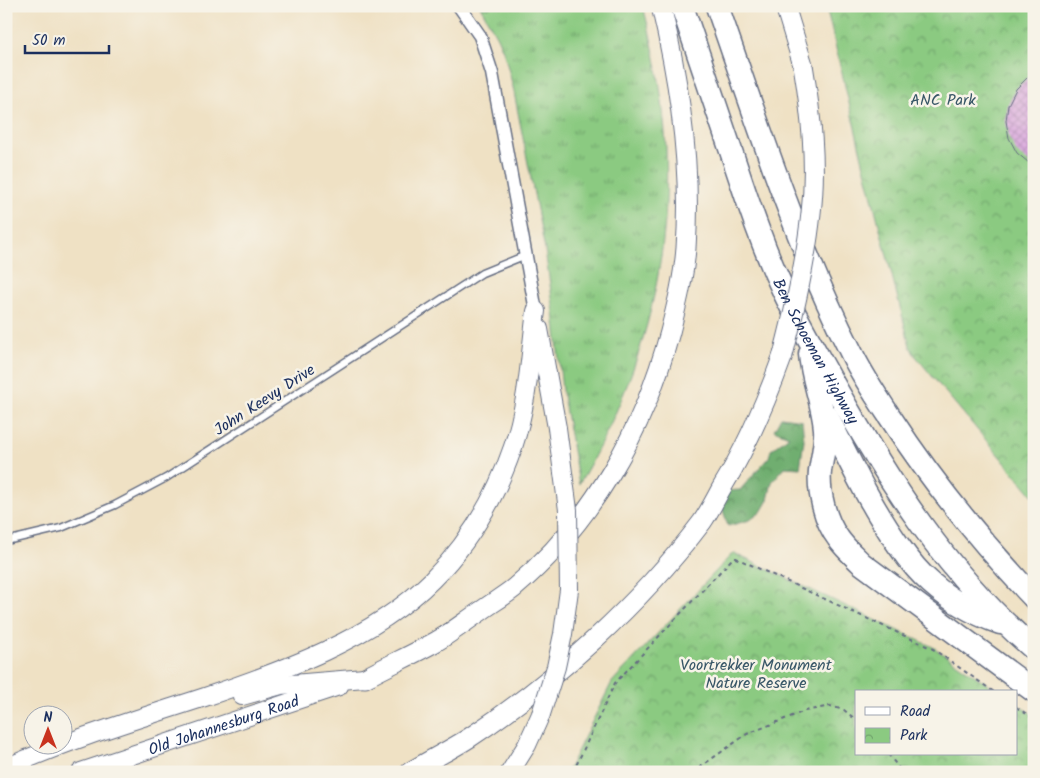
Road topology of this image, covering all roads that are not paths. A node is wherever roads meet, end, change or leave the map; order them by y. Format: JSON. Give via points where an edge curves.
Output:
{"nodes":[{"id":1,"x":460,"y":6,"type":"edge"},
{"id":2,"x":661,"y":6,"type":"edge"},
{"id":3,"x":682,"y":6,"type":"edge"},
{"id":4,"x":717,"y":6,"type":"edge"},
{"id":5,"x":784,"y":6,"type":"edge"},
{"id":6,"x":526,"y":256,"type":"junction"},
{"id":7,"x":536,"y":311,"type":"junction"},
{"id":8,"x":810,"y":342,"type":"junction"},
{"id":9,"x":822,"y":407,"type":"junction"},
{"id":10,"x":6,"y":541,"type":"edge"},
{"id":11,"x":1034,"y":598,"type":"edge"},
{"id":12,"x":1005,"y":625,"type":"junction"},
{"id":13,"x":1034,"y":649,"type":"edge"},
{"id":14,"x":365,"y":678,"type":"junction"},
{"id":15,"x":1034,"y":691,"type":"edge"},
{"id":16,"x":6,"y":769,"type":"edge"},
{"id":17,"x":81,"y":772,"type":"edge"},
{"id":18,"x":410,"y":772,"type":"edge"},
{"id":19,"x":510,"y":772,"type":"edge"}],
"edges":[{"from":1,"to":6,"type":"street","via":[[480,36],[492,73]]},
{"from":2,"to":14,"type":"main road","via":[[679,90],[688,175],[686,249],[667,344],[643,410],[620,459],[587,512],[552,553],[513,589],[438,640]]},
{"from":3,"to":8,"type":"highway","name":"Ben Schoeman Highway","via":[[750,210],[783,291]]},
{"from":4,"to":11,"type":"highway","name":"Ben Schoeman Highway","via":[[781,192],[852,354],[926,472],[988,549]]},
{"from":5,"to":18,"type":"main road","bridge":true,"via":[[803,65],[810,112],[812,212],[802,277],[783,355],[736,464],[703,521],[607,628],[538,688],[469,738]]},
{"from":6,"to":7,"type":"street"},
{"from":6,"to":10,"type":"lane","name":"John Keevy Drive","via":[[482,273],[166,478],[116,505],[61,528]]},
{"from":7,"to":16,"type":"main road","via":[[526,398],[513,446],[484,514],[432,580],[364,631],[323,652]]},
{"from":7,"to":19,"type":"main road","bridge":true,"via":[[568,510],[569,590],[556,667],[541,714]]},
{"from":8,"to":9,"type":"highway","via":[[815,387]]},
{"from":8,"to":12,"type":"highway","name":"Ben Schoeman Highway","via":[[856,425],[919,522],[953,567]]},
{"from":9,"to":12,"type":"highway","via":[[882,522],[911,562],[955,601],[978,615]]},
{"from":9,"to":15,"type":"highway","via":[[825,432],[820,481],[822,499],[837,537],[861,563]]},
{"from":12,"to":13,"type":"highway","name":"Ben Schoeman Highway"},
{"from":14,"to":16,"type":"main road","via":[[282,685],[101,743]]},
{"from":14,"to":17,"type":"main road","name":"Old Johannesburg Road"}]}
